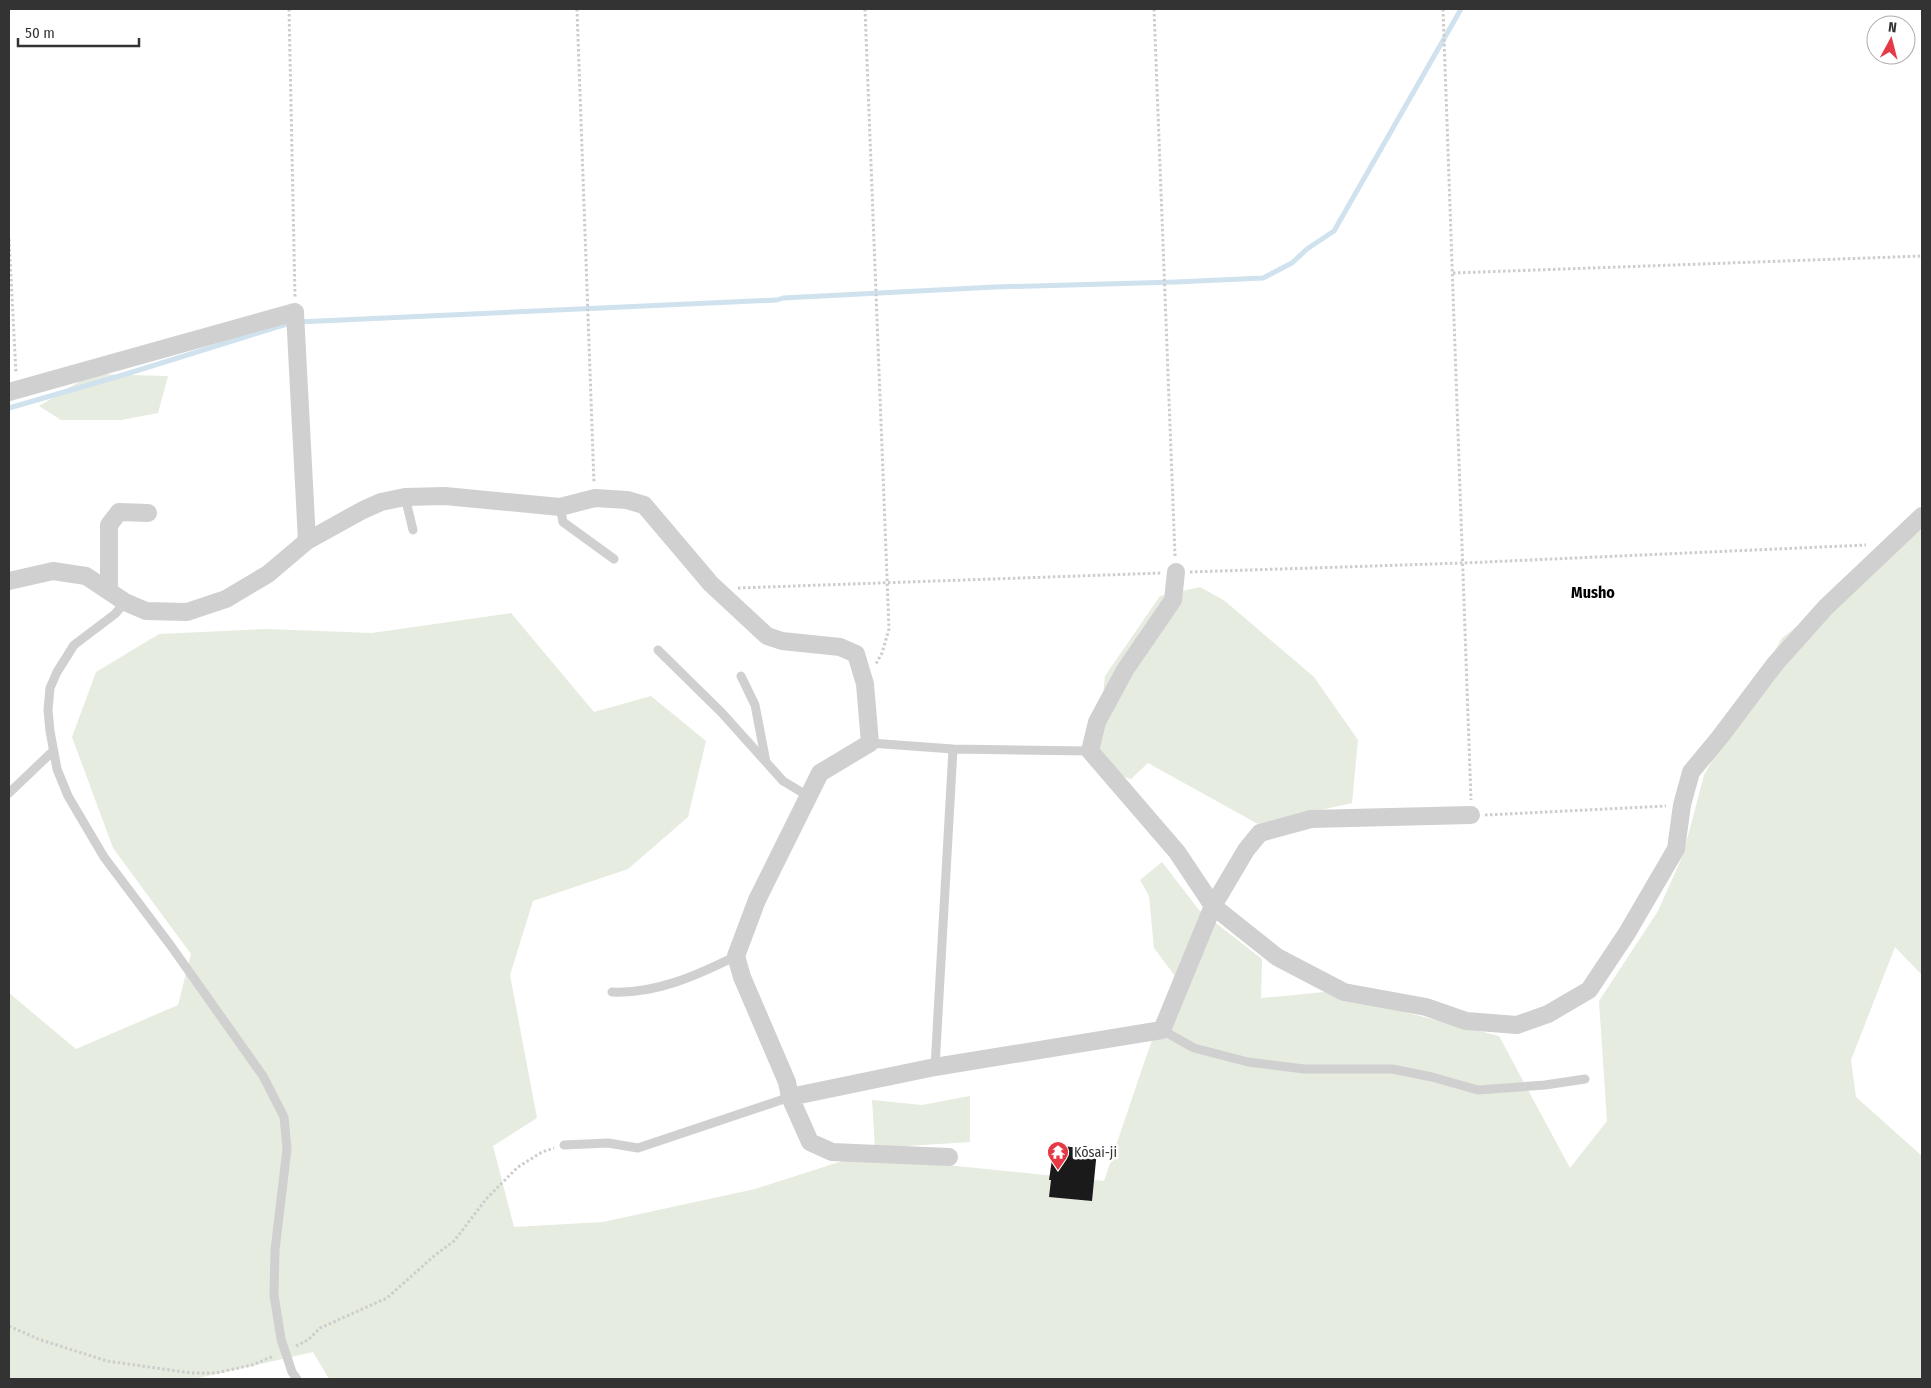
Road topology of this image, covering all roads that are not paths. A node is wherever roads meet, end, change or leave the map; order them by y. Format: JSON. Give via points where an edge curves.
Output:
{"nodes":[{"id":1,"x":13,"y":391,"type":"edge"},
{"id":2,"x":406,"y":497,"type":"junction"},
{"id":3,"x":560,"y":507,"type":"junction"},
{"id":4,"x":148,"y":512,"type":"dead end"},
{"id":5,"x":1922,"y":516,"type":"edge"},
{"id":6,"x":413,"y":530,"type":"dead end"},
{"id":7,"x":308,"y":541,"type":"junction"},
{"id":8,"x":614,"y":559,"type":"dead end"},
{"id":9,"x":1176,"y":572,"type":"road end"},
{"id":10,"x":9,"y":581,"type":"edge"},
{"id":11,"x":109,"y":591,"type":"junction"},
{"id":12,"x":125,"y":602,"type":"junction"},
{"id":13,"x":658,"y":650,"type":"dead end"},
{"id":14,"x":741,"y":676,"type":"dead end"},
{"id":15,"x":870,"y":743,"type":"junction"},
{"id":16,"x":953,"y":749,"type":"junction"},
{"id":17,"x":53,"y":750,"type":"junction"},
{"id":18,"x":1090,"y":751,"type":"junction"},
{"id":19,"x":766,"y":762,"type":"junction"},
{"id":20,"x":9,"y":793,"type":"edge"},
{"id":21,"x":808,"y":796,"type":"junction"},
{"id":22,"x":1472,"y":815,"type":"road end"},
{"id":23,"x":1213,"y":906,"type":"junction"},
{"id":24,"x":736,"y":956,"type":"junction"},
{"id":25,"x":612,"y":992,"type":"dead end"},
{"id":26,"x":1162,"y":1030,"type":"junction"},
{"id":27,"x":936,"y":1067,"type":"junction"},
{"id":28,"x":1585,"y":1079,"type":"dead end"},
{"id":29,"x":790,"y":1096,"type":"junction"},
{"id":30,"x":564,"y":1145,"type":"road end"},
{"id":31,"x":949,"y":1157,"type":"dead end"},
{"id":32,"x":297,"y":1379,"type":"edge"}],
"edges":[{"from":1,"to":7,"type":"street","via":[[295,317]]},
{"from":2,"to":3,"type":"street","via":[[445,496]]},
{"from":2,"to":6,"type":"lane"},
{"from":2,"to":7,"type":"street","via":[[363,510]]},
{"from":3,"to":8,"type":"lane","via":[[564,522]]},
{"from":3,"to":15,"type":"street","via":[[595,498],[627,500],[644,505],[715,588],[767,636],[782,642],[840,647],[856,654],[865,684]]},
{"from":4,"to":11,"type":"street","via":[[118,512],[109,525]]},
{"from":5,"to":23,"type":"street","via":[[1826,607],[1775,664],[1690,772],[1676,849],[1627,933],[1589,990],[1548,1014],[1517,1025],[1466,1021],[1426,1007],[1344,992],[1276,957]]},
{"from":7,"to":12,"type":"street","via":[[268,574],[226,599],[187,612],[146,611]]},
{"from":9,"to":18,"type":"street","via":[[1173,600],[1120,678],[1097,722]]},
{"from":10,"to":11,"type":"street","via":[[54,571],[86,576]]},
{"from":11,"to":12,"type":"street"},
{"from":12,"to":17,"type":"lane","via":[[115,614],[74,646],[57,672],[50,688],[48,710]]},
{"from":13,"to":19,"type":"lane"},
{"from":14,"to":19,"type":"lane","via":[[755,705]]},
{"from":15,"to":16,"type":"lane"},
{"from":15,"to":21,"type":"street","via":[[820,773]]},
{"from":16,"to":18,"type":"lane"},
{"from":16,"to":27,"type":"lane"},
{"from":17,"to":20,"type":"lane"},
{"from":17,"to":32,"type":"lane","via":[[68,796],[104,857],[263,1076],[284,1117],[287,1149],[275,1250],[274,1295],[281,1339]]},
{"from":18,"to":23,"type":"street","via":[[1177,852]]},
{"from":19,"to":21,"type":"lane","via":[[783,781]]},
{"from":21,"to":24,"type":"street","via":[[757,900]]},
{"from":22,"to":23,"type":"street","via":[[1312,819],[1260,833],[1246,850]]},
{"from":23,"to":26,"type":"street"},
{"from":24,"to":25,"type":"lane","via":[[700,974],[665,985]]},
{"from":24,"to":29,"type":"street"},
{"from":26,"to":27,"type":"street"},
{"from":26,"to":28,"type":"lane","via":[[1194,1048],[1248,1062],[1304,1069],[1392,1069],[1478,1090]]},
{"from":27,"to":29,"type":"street"},
{"from":29,"to":30,"type":"lane","via":[[638,1148],[608,1143]]},
{"from":29,"to":31,"type":"street","via":[[810,1142],[832,1152]]}]}
